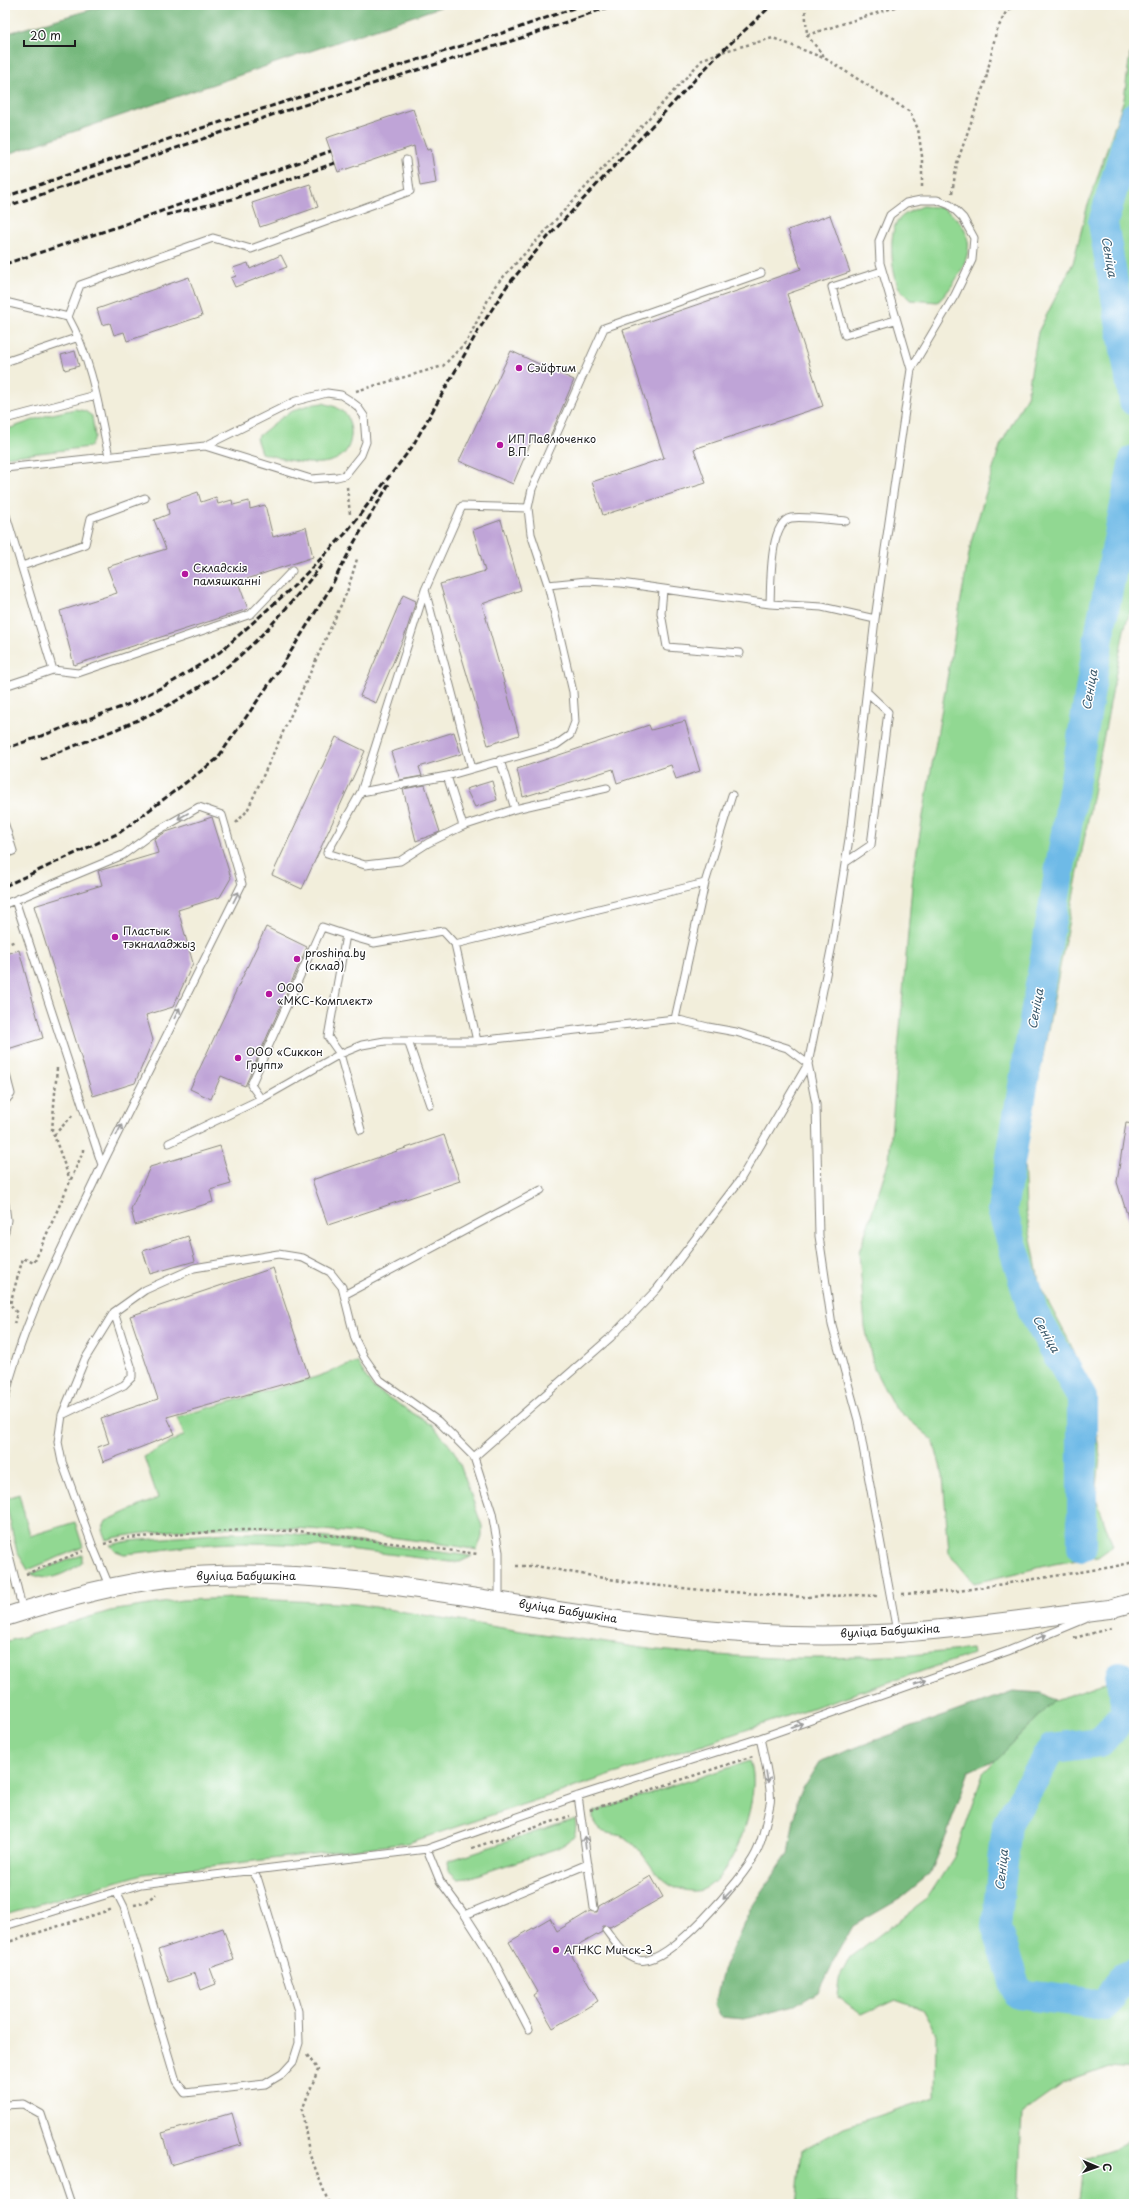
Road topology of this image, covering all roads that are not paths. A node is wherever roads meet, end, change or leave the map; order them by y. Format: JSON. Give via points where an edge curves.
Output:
{"nodes":[{"id":1,"x":406,"y":160,"type":"dead end"},
{"id":2,"x":882,"y":271,"type":"junction"},
{"id":3,"x":761,"y":273,"type":"dead end"},
{"id":4,"x":5,"y":302,"type":"edge"},
{"id":5,"x":68,"y":317,"type":"junction"},
{"id":6,"x":895,"y":320,"type":"junction"},
{"id":7,"x":79,"y":337,"type":"junction"},
{"id":8,"x":5,"y":362,"type":"edge"},
{"id":9,"x":911,"y":369,"type":"junction"},
{"id":10,"x":96,"y":395,"type":"junction"},
{"id":11,"x":5,"y":419,"type":"edge"},
{"id":12,"x":205,"y":446,"type":"junction"},
{"id":13,"x":109,"y":457,"type":"junction"},
{"id":14,"x":5,"y":468,"type":"edge"},
{"id":15,"x":145,"y":498,"type":"dead end"},
{"id":16,"x":528,"y":508,"type":"junction"},
{"id":17,"x":5,"y":512,"type":"edge"},
{"id":18,"x":846,"y":521,"type":"dead end"},
{"id":19,"x":22,"y":566,"type":"junction"},
{"id":20,"x":292,"y":571,"type":"dead end"},
{"id":21,"x":548,"y":585,"type":"junction"},
{"id":22,"x":425,"y":590,"type":"junction"},
{"id":23,"x":663,"y":590,"type":"junction"},
{"id":24,"x":770,"y":604,"type":"junction"},
{"id":25,"x":875,"y":618,"type":"junction"},
{"id":26,"x":740,"y":653,"type":"dead end"},
{"id":27,"x":53,"y":670,"type":"junction"},
{"id":28,"x":5,"y":686,"type":"edge"},
{"id":29,"x":867,"y":692,"type":"junction"},
{"id":30,"x":500,"y":760,"type":"junction"},
{"id":31,"x":472,"y":769,"type":"junction"},
{"id":32,"x":447,"y":776,"type":"junction"},
{"id":33,"x":606,"y":788,"type":"dead end"},
{"id":34,"x":361,"y":792,"type":"junction"},
{"id":35,"x":732,"y":795,"type":"dead end"},
{"id":36,"x":515,"y":809,"type":"junction"},
{"id":37,"x":5,"y":825,"type":"edge"},
{"id":38,"x":462,"y":826,"type":"junction"},
{"id":39,"x":5,"y":854,"type":"edge"},
{"id":40,"x":846,"y":862,"type":"junction"},
{"id":41,"x":705,"y":883,"type":"junction"},
{"id":42,"x":15,"y":900,"type":"junction"},
{"id":43,"x":5,"y":904,"type":"edge"},
{"id":44,"x":346,"y":935,"type":"junction"},
{"id":45,"x":455,"y":944,"type":"junction"},
{"id":46,"x":675,"y":1019,"type":"junction"},
{"id":47,"x":408,"y":1041,"type":"junction"},
{"id":48,"x":477,"y":1042,"type":"junction"},
{"id":49,"x":340,"y":1054,"type":"junction"},
{"id":50,"x":808,"y":1064,"type":"junction"},
{"id":51,"x":5,"y":1071,"type":"edge"},
{"id":52,"x":261,"y":1099,"type":"junction"},
{"id":53,"x":5,"y":1102,"type":"edge"},
{"id":54,"x":430,"y":1105,"type":"dead end"},
{"id":55,"x":361,"y":1130,"type":"dead end"},
{"id":56,"x":169,"y":1143,"type":"dead end"},
{"id":57,"x":102,"y":1165,"type":"junction"},
{"id":58,"x":540,"y":1190,"type":"dead end"},
{"id":59,"x":5,"y":1204,"type":"edge"},
{"id":60,"x":5,"y":1231,"type":"edge"},
{"id":61,"x":344,"y":1295,"type":"junction"},
{"id":62,"x":114,"y":1312,"type":"junction"},
{"id":63,"x":5,"y":1398,"type":"edge"},
{"id":64,"x":62,"y":1415,"type":"junction"},
{"id":65,"x":474,"y":1457,"type":"junction"},
{"id":66,"x":5,"y":1539,"type":"edge"},
{"id":67,"x":111,"y":1588,"type":"junction"},
{"id":68,"x":499,"y":1601,"type":"junction"},
{"id":69,"x":1134,"y":1602,"type":"edge"},
{"id":70,"x":1109,"y":1608,"type":"junction"},
{"id":71,"x":23,"y":1611,"type":"junction"},
{"id":72,"x":5,"y":1617,"type":"edge"},
{"id":73,"x":897,"y":1633,"type":"junction"},
{"id":74,"x":760,"y":1738,"type":"junction"},
{"id":75,"x":578,"y":1796,"type":"junction"},
{"id":76,"x":427,"y":1849,"type":"junction"},
{"id":77,"x":588,"y":1864,"type":"junction"},
{"id":78,"x":252,"y":1870,"type":"junction"},
{"id":79,"x":117,"y":1893,"type":"junction"},
{"id":80,"x":594,"y":1908,"type":"dead end"},
{"id":81,"x":466,"y":1915,"type":"junction"},
{"id":82,"x":5,"y":1926,"type":"edge"},
{"id":83,"x":606,"y":1930,"type":"dead end"},
{"id":84,"x":529,"y":2029,"type":"dead end"},
{"id":85,"x":5,"y":2106,"type":"edge"},
{"id":86,"x":71,"y":2204,"type":"edge"}],
"edges":[{"from":1,"to":5,"type":"lane","via":[[410,190],[250,249],[213,238],[80,285]]},
{"from":2,"to":6,"type":"lane"},
{"from":2,"to":6,"type":"lane","via":[[832,287],[845,335]]},
{"from":2,"to":9,"type":"lane","via":[[879,241],[890,215],[906,203],[937,200],[950,205],[963,218],[974,238],[972,260],[955,296]]},
{"from":3,"to":16,"type":"lane","via":[[604,328],[532,489]]},
{"from":4,"to":5,"type":"lane"},
{"from":5,"to":7,"type":"lane"},
{"from":6,"to":9,"type":"lane"},
{"from":7,"to":8,"type":"lane"},
{"from":7,"to":10,"type":"lane","via":[[90,366]]},
{"from":9,"to":25,"type":"lane"},
{"from":10,"to":11,"type":"lane"},
{"from":10,"to":13,"type":"lane"},
{"from":12,"to":12,"type":"lane","via":[[296,401],[327,393],[341,395],[358,406],[364,416],[366,428],[366,442],[361,455],[345,474],[338,477],[311,479]]},
{"from":12,"to":13,"type":"lane"},
{"from":13,"to":14,"type":"lane"},
{"from":15,"to":19,"type":"lane","via":[[91,518],[85,544]]},
{"from":16,"to":21,"type":"lane","via":[[531,534]]},
{"from":16,"to":22,"type":"lane","via":[[462,506]]},
{"from":17,"to":19,"type":"lane"},
{"from":18,"to":24,"type":"lane","via":[[790,518],[782,524],[774,543]]},
{"from":19,"to":27,"type":"lane"},
{"from":20,"to":27,"type":"lane","via":[[251,614],[78,673]]},
{"from":21,"to":23,"type":"lane","via":[[588,581]]},
{"from":21,"to":30,"type":"lane","via":[[573,692],[576,722],[570,735],[556,745]]},
{"from":22,"to":31,"type":"lane"},
{"from":22,"to":34,"type":"lane"},
{"from":23,"to":24,"type":"lane"},
{"from":23,"to":26,"type":"lane","via":[[661,613],[667,647]]},
{"from":24,"to":25,"type":"lane","via":[[822,607]]},
{"from":25,"to":29,"type":"lane"},
{"from":27,"to":28,"type":"lane"},
{"from":29,"to":40,"type":"lane"},
{"from":29,"to":40,"type":"lane","via":[[888,712],[871,846]]},
{"from":30,"to":31,"type":"lane"},
{"from":30,"to":36,"type":"lane"},
{"from":31,"to":32,"type":"lane"},
{"from":32,"to":34,"type":"lane"},
{"from":32,"to":38,"type":"lane"},
{"from":33,"to":36,"type":"lane"},
{"from":34,"to":38,"type":"lane","via":[[328,853],[365,865],[400,861]]},
{"from":35,"to":41,"type":"lane"},
{"from":36,"to":38,"type":"lane"},
{"from":37,"to":39,"type":"lane","via":[[14,851]]},
{"from":40,"to":50,"type":"lane"},
{"from":41,"to":45,"type":"lane"},
{"from":41,"to":46,"type":"lane"},
{"from":42,"to":43,"type":"lane"},
{"from":42,"to":57,"type":"lane"},
{"from":57,"to":42,"type":"lane","one_way":true,"via":[[242,884],[222,815],[199,807],[150,835],[123,855]]},
{"from":44,"to":45,"type":"lane","via":[[374,943],[443,931]]},
{"from":44,"to":49,"type":"lane","via":[[328,1037]]},
{"from":44,"to":52,"type":"lane","via":[[322,927],[251,1084]]},
{"from":45,"to":48,"type":"lane"},
{"from":46,"to":48,"type":"lane"},
{"from":46,"to":50,"type":"lane","via":[[736,1032],[787,1048]]},
{"from":47,"to":48,"type":"lane"},
{"from":47,"to":49,"type":"lane","via":[[385,1041]]},
{"from":47,"to":54,"type":"lane"},
{"from":49,"to":52,"type":"lane"},
{"from":49,"to":55,"type":"lane"},
{"from":50,"to":65,"type":"lane","via":[[740,1180],[657,1289],[611,1337]]},
{"from":50,"to":73,"type":"lane","via":[[816,1104],[819,1236],[832,1325],[858,1420]]},
{"from":51,"to":53,"type":"lane","via":[[12,1094]]},
{"from":52,"to":56,"type":"lane"},
{"from":57,"to":63,"type":"lane","via":[[33,1314],[19,1348]]},
{"from":58,"to":61,"type":"lane"},
{"from":59,"to":60,"type":"lane"},
{"from":61,"to":62,"type":"lane","via":[[342,1287],[330,1272],[303,1258],[278,1254],[194,1268],[145,1290]]},
{"from":61,"to":65,"type":"lane","via":[[355,1338],[380,1380],[438,1422]]},
{"from":62,"to":64,"type":"lane","via":[[85,1359]]},
{"from":62,"to":64,"type":"lane","via":[[132,1369],[132,1377],[124,1385]]},
{"from":64,"to":67,"type":"lane","via":[[58,1442],[62,1462],[92,1547]]},
{"from":65,"to":68,"type":"lane","via":[[492,1513],[498,1552]]},
{"from":66,"to":71,"type":"lane"},
{"from":67,"to":68,"type":"street","name":"вуліца Бабушкіна","via":[[167,1578],[277,1574],[411,1587]]},
{"from":67,"to":71,"type":"street","name":"вуліца Бабушкіна"},
{"from":68,"to":73,"type":"street","name":"вуліца Бабушкіна","via":[[674,1627],[801,1634]]},
{"from":69,"to":70,"type":"street","name":"вуліца Бабушкіна"},
{"from":70,"to":73,"type":"street","name":"вуліца Бабушкіна"},
{"from":74,"to":70,"type":"lane","one_way":true,"via":[[1008,1651]]},
{"from":71,"to":72,"type":"street","name":"вуліца Бабушкіна"},
{"from":74,"to":75,"type":"lane"},
{"from":74,"to":83,"type":"lane","one_way":true,"via":[[771,1802],[756,1853],[732,1889],[691,1931],[652,1960],[639,1960],[623,1952]]},
{"from":75,"to":76,"type":"lane"},
{"from":77,"to":75,"type":"lane","one_way":true},
{"from":76,"to":78,"type":"lane"},
{"from":76,"to":81,"type":"lane","via":[[440,1881]]},
{"from":77,"to":80,"type":"lane"},
{"from":77,"to":81,"type":"lane"},
{"from":78,"to":79,"type":"lane","via":[[142,1884]]},
{"from":78,"to":79,"type":"lane","via":[[258,1880],[298,2012],[299,2043],[293,2062],[282,2074],[265,2084],[185,2093],[176,2081],[124,1907]]},
{"from":79,"to":82,"type":"lane"},
{"from":81,"to":84,"type":"lane","via":[[490,1954]]},
{"from":85,"to":86,"type":"lane","via":[[23,2104],[40,2114]]}]}
